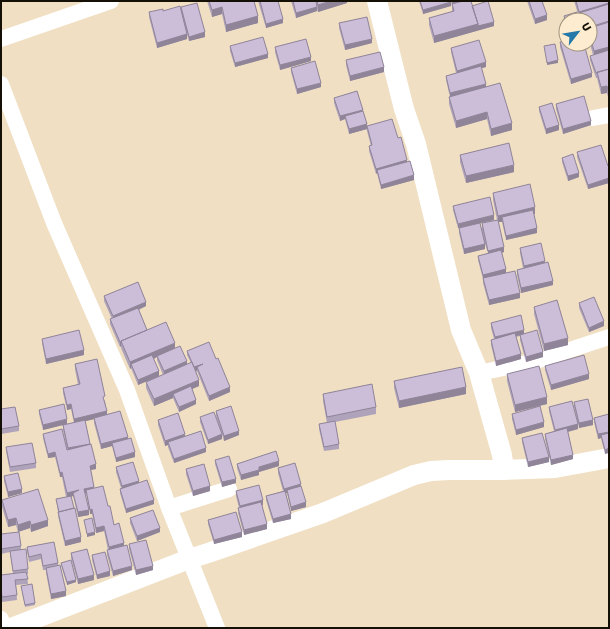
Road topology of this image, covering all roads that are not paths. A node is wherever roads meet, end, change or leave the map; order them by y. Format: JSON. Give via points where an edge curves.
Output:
{"nodes":[{"id":1,"x":111,"y":1,"type":"edge"},
{"id":2,"x":377,"y":1,"type":"edge"},
{"id":3,"x":1,"y":39,"type":"edge"},
{"id":4,"x":1,"y":84,"type":"edge"},
{"id":5,"x":609,"y":115,"type":"edge"},
{"id":6,"x":593,"y":118,"type":"dead end"},
{"id":7,"x":609,"y":337,"type":"edge"},
{"id":8,"x":479,"y":373,"type":"junction"},
{"id":9,"x":609,"y":458,"type":"edge"},
{"id":10,"x":504,"y":470,"type":"junction"},
{"id":11,"x":229,"y":488,"type":"edge"},
{"id":12,"x":169,"y":508,"type":"junction"},
{"id":13,"x":189,"y":559,"type":"junction"},
{"id":14,"x":1,"y":619,"type":"edge"},
{"id":15,"x":3,"y":628,"type":"edge"},
{"id":16,"x":11,"y":628,"type":"edge"},
{"id":17,"x":218,"y":628,"type":"edge"}],
"edges":[{"from":1,"to":3,"type":"street"},
{"from":2,"to":8,"type":"street","via":[[404,109],[416,144],[461,330]]},
{"from":4,"to":12,"type":"street","via":[[54,223],[126,390]]},
{"from":5,"to":6,"type":"street"},
{"from":7,"to":8,"type":"street","via":[[536,361]]},
{"from":8,"to":10,"type":"street"},
{"from":9,"to":10,"type":"street","via":[[555,468]]},
{"from":10,"to":13,"type":"street","via":[[449,470],[414,475],[323,513]]},
{"from":11,"to":12,"type":"street"},
{"from":12,"to":13,"type":"street"},
{"from":13,"to":16,"type":"street"},
{"from":13,"to":17,"type":"street"},
{"from":14,"to":15,"type":"street"}]}
